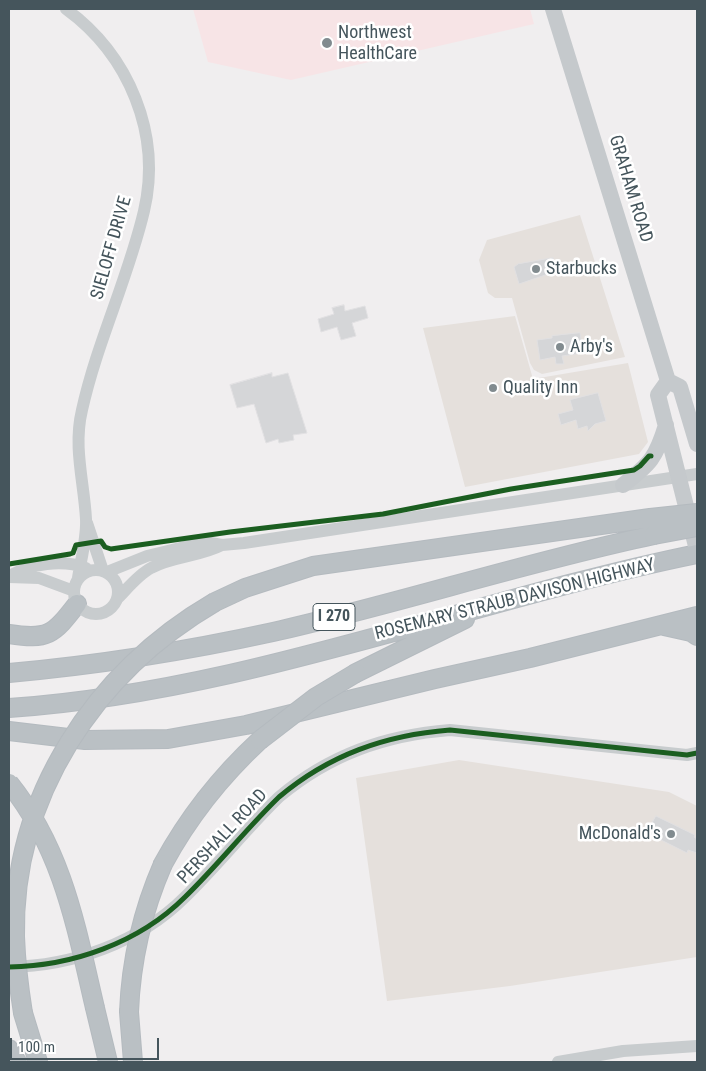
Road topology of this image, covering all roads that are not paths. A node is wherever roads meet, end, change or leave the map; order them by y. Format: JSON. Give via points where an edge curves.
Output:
{"nodes":[{"id":1,"x":66,"y":9,"type":"edge"},
{"id":2,"x":553,"y":9,"type":"edge"},
{"id":3,"x":668,"y":382,"type":"junction"},
{"id":4,"x":666,"y":425,"type":"junction"},
{"id":5,"x":697,"y":444,"type":"edge"},
{"id":6,"x":697,"y":474,"type":"edge"},
{"id":7,"x":680,"y":477,"type":"junction"},
{"id":8,"x":624,"y":485,"type":"junction"},
{"id":9,"x":697,"y":513,"type":"edge"},
{"id":10,"x":86,"y":520,"type":"junction"},
{"id":11,"x":652,"y":526,"type":"junction"},
{"id":12,"x":697,"y":527,"type":"edge"},
{"id":13,"x":222,"y":545,"type":"junction"},
{"id":14,"x":697,"y":550,"type":"edge"},
{"id":15,"x":697,"y":554,"type":"edge"},
{"id":16,"x":9,"y":577,"type":"edge"},
{"id":17,"x":87,"y":579,"type":"junction"},
{"id":18,"x":117,"y":599,"type":"junction"},
{"id":19,"x":497,"y":603,"type":"junction"},
{"id":20,"x":697,"y":616,"type":"edge"},
{"id":21,"x":661,"y":626,"type":"junction"},
{"id":22,"x":9,"y":634,"type":"edge"},
{"id":23,"x":697,"y":636,"type":"edge"},
{"id":24,"x":9,"y":673,"type":"edge"},
{"id":25,"x":9,"y":708,"type":"edge"},
{"id":26,"x":9,"y":731,"type":"edge"},
{"id":27,"x":697,"y":753,"type":"edge"},
{"id":28,"x":9,"y":782,"type":"edge"},
{"id":29,"x":9,"y":967,"type":"edge"},
{"id":30,"x":697,"y":1046,"type":"edge"},
{"id":31,"x":9,"y":1049,"type":"edge"},
{"id":32,"x":646,"y":1056,"type":"edge"},
{"id":33,"x":17,"y":1062,"type":"edge"},
{"id":34,"x":38,"y":1062,"type":"edge"},
{"id":35,"x":108,"y":1062,"type":"edge"},
{"id":36,"x":133,"y":1062,"type":"edge"},
{"id":37,"x":558,"y":1062,"type":"edge"}],
"edges":[{"from":1,"to":10,"type":"street","name":"SIELOFF DRIVE","via":[[104,44],[130,82],[146,127],[148,169],[144,210],[82,411],[78,451]]},
{"from":2,"to":3,"type":"main road","name":"GRAHAM ROAD"},
{"from":3,"to":4,"type":"main road","via":[[658,395]]},
{"from":3,"to":5,"type":"main road","name":"GRAHAM ROAD","via":[[680,387]]},
{"from":4,"to":7,"type":"main road"},
{"from":4,"to":8,"type":"main road","via":[[650,463]]},
{"from":6,"to":7,"type":"street"},
{"from":7,"to":8,"type":"street"},
{"from":7,"to":14,"type":"main road"},
{"from":8,"to":13,"type":"street"},
{"from":9,"to":11,"type":"highway","bridge":true},
{"from":10,"to":17,"type":"street","name":"SIELOFF DRIVE"},
{"from":10,"to":17,"type":"street","name":"SIELOFF DRIVE"},
{"from":11,"to":12,"type":"highway","name":"ROSEMARY STRAUB DAVISON HIGHWAY","number":"I 270","bridge":true},
{"from":11,"to":24,"type":"highway","name":"ROSEMARY STRAUB DAVISON HIGHWAY","number":"I 270","via":[[553,558],[273,632],[140,657]]},
{"from":11,"to":34,"type":"highway","bridge":true,"via":[[313,566],[245,588],[215,602],[144,652],[118,677],[84,719],[57,764],[30,831],[17,900],[15,936],[23,1013]]},
{"from":13,"to":17,"type":"street","via":[[205,542],[147,556]]},
{"from":13,"to":18,"type":"street","via":[[206,553],[149,569]]},
{"from":15,"to":19,"type":"highway","name":"ROSEMARY STRAUB DAVISON HIGHWAY","number":"I 270"},
{"from":16,"to":17,"type":"street"},
{"from":16,"to":17,"type":"street","via":[[23,568],[68,563]]},
{"from":17,"to":18,"type":"street","via":[[118,586]]},
{"from":17,"to":18,"type":"street","via":[[88,613],[102,613]]},
{"from":17,"to":22,"type":"highway","via":[[65,620],[46,636]]},
{"from":19,"to":25,"type":"highway","name":"ROSEMARY STRAUB DAVISON HIGHWAY","number":"I 270","via":[[192,683],[116,697]]},
{"from":19,"to":36,"type":"highway","bridge":true,"via":[[356,673],[316,697],[260,740],[200,804],[163,864],[143,915],[134,950],[129,1012]]},
{"from":20,"to":21,"type":"highway"},
{"from":21,"to":23,"type":"highway"},
{"from":21,"to":26,"type":"highway","via":[[246,725],[168,739],[85,740]]},
{"from":27,"to":29,"type":"street","name":"PERSHALL ROAD","via":[[687,755],[450,730],[418,732],[368,745],[336,758],[296,783],[184,898],[127,938],[93,953],[43,965]]},
{"from":28,"to":35,"type":"highway","bridge":true,"via":[[37,824],[59,869],[74,917]]},
{"from":30,"to":32,"type":"street"},
{"from":31,"to":33,"type":"highway"},
{"from":32,"to":37,"type":"street"}]}
